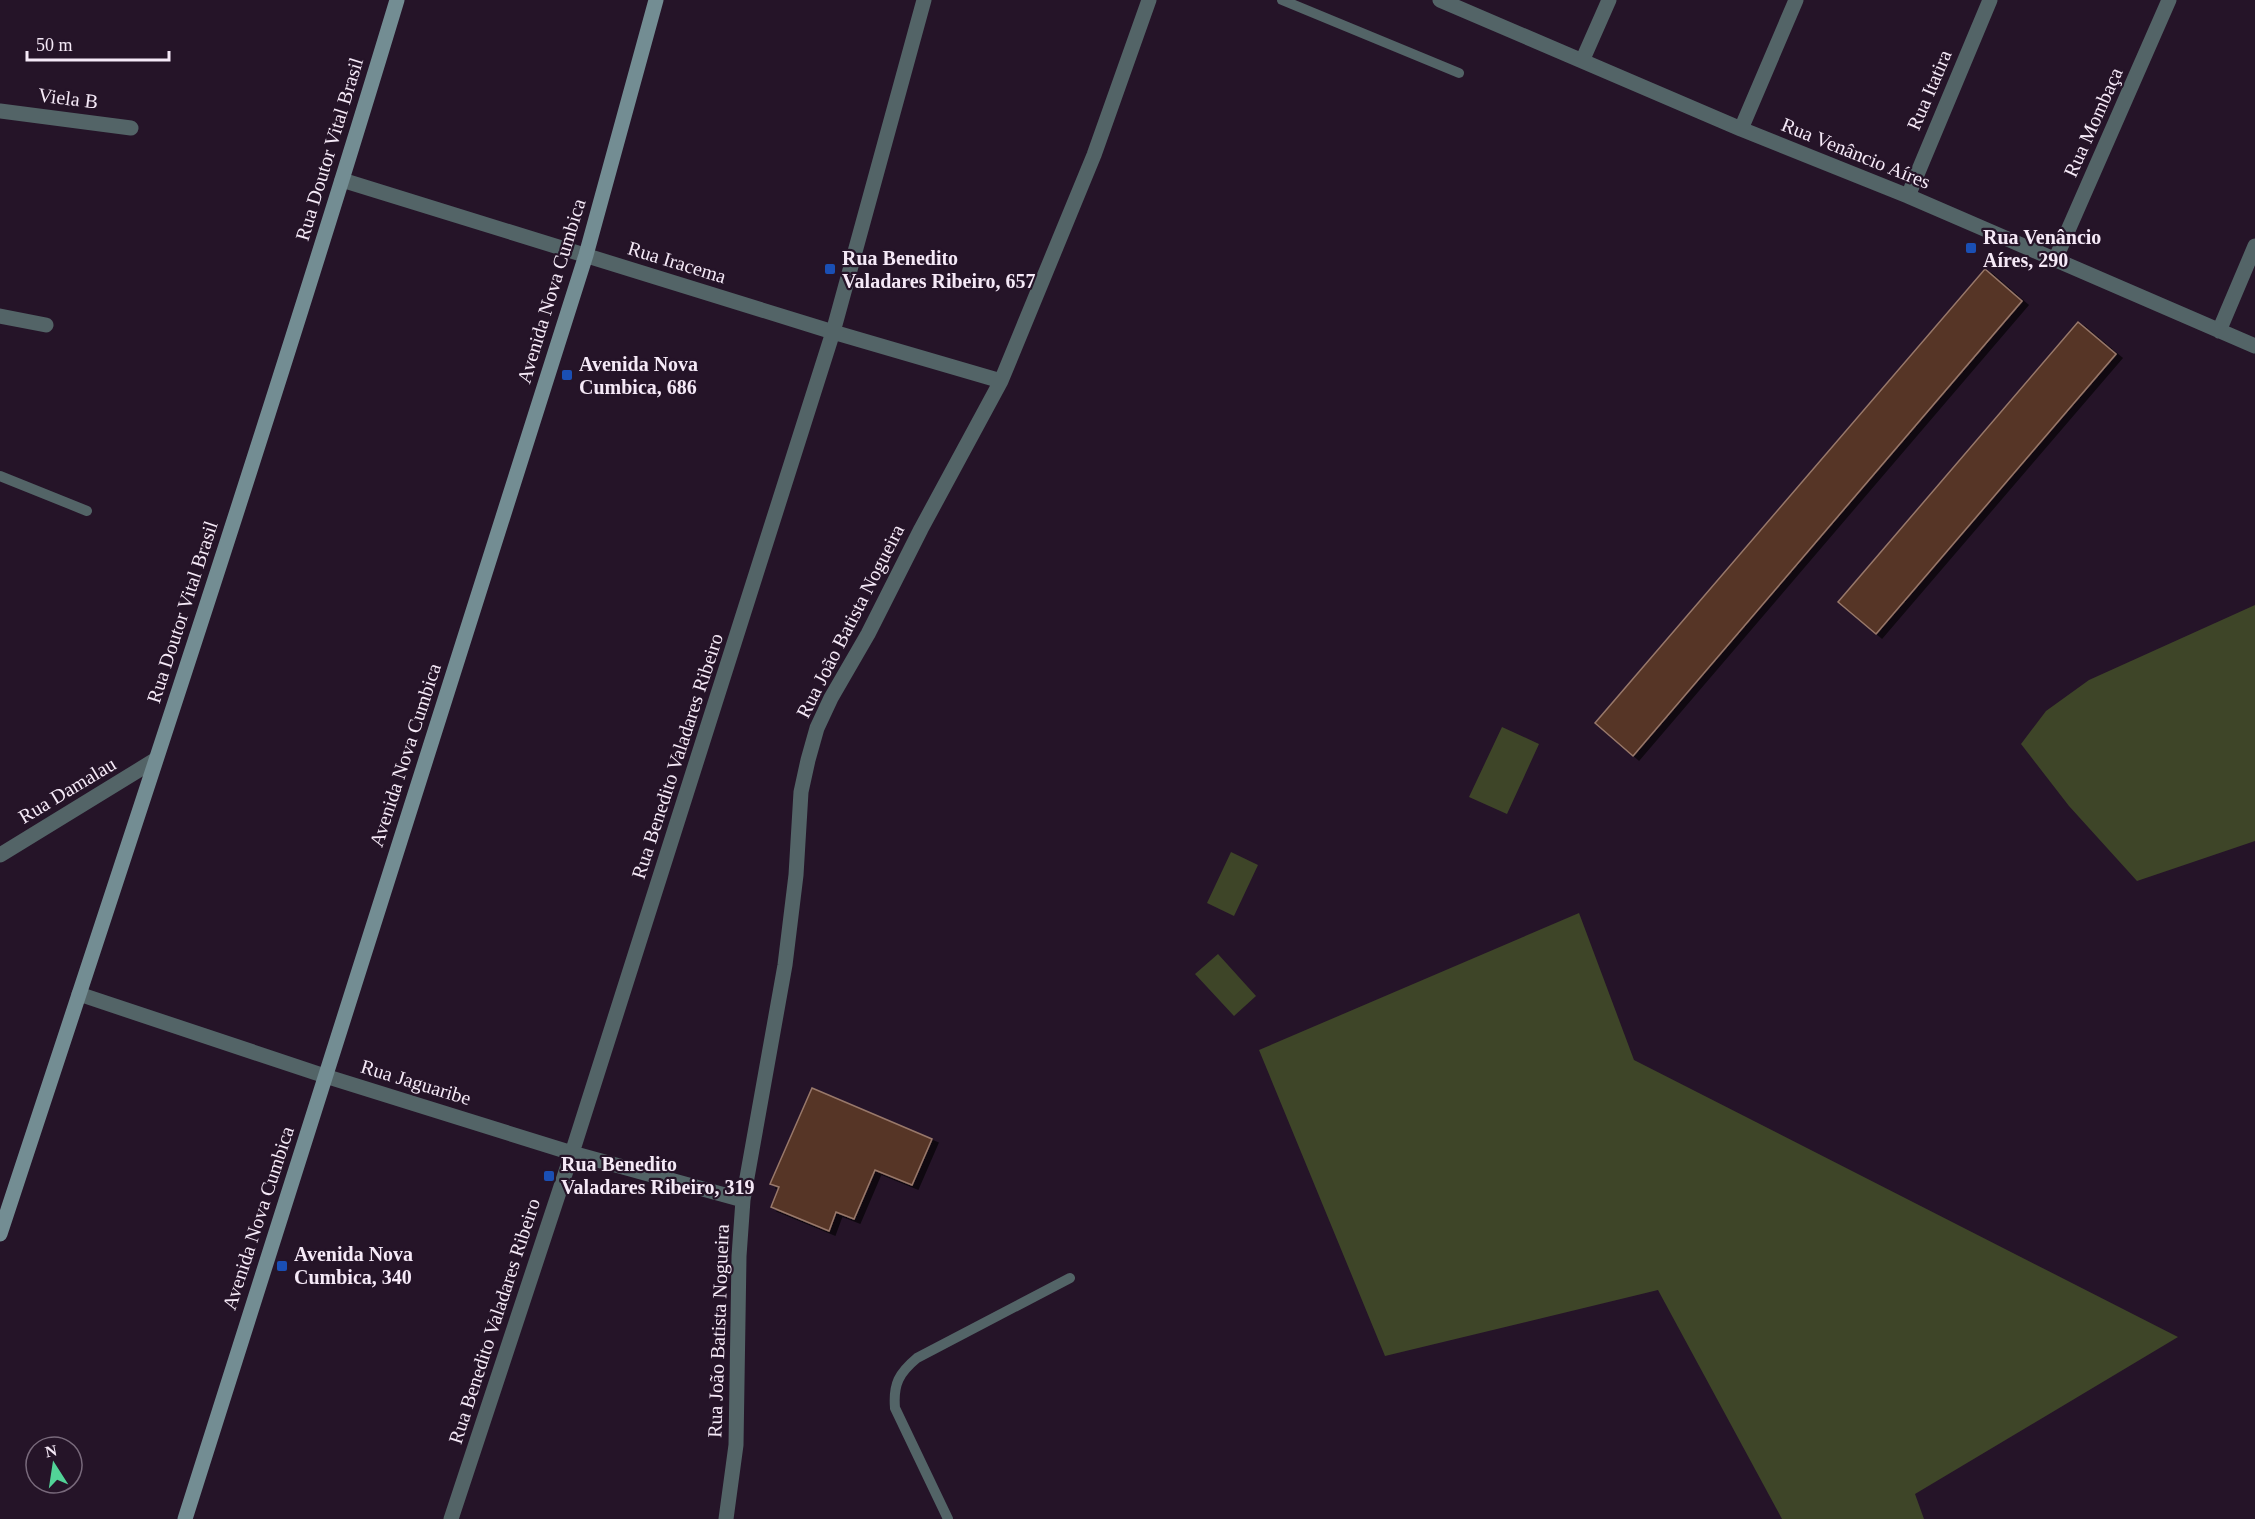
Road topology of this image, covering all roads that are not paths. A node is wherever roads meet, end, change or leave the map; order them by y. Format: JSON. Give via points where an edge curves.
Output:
{"nodes":[{"id":1,"x":397,"y":0,"type":"edge"},
{"id":2,"x":656,"y":0,"type":"edge"},
{"id":3,"x":924,"y":0,"type":"edge"},
{"id":4,"x":1149,"y":0,"type":"edge"},
{"id":5,"x":1282,"y":0,"type":"edge"},
{"id":6,"x":1440,"y":0,"type":"edge"},
{"id":7,"x":1609,"y":0,"type":"edge"},
{"id":8,"x":1796,"y":0,"type":"edge"},
{"id":9,"x":1990,"y":0,"type":"edge"},
{"id":10,"x":2169,"y":0,"type":"edge"},
{"id":11,"x":1309,"y":5,"type":"edge"},
{"id":12,"x":1583,"y":59,"type":"junction"},
{"id":13,"x":1459,"y":74,"type":"dead end"},
{"id":14,"x":0,"y":111,"type":"edge"},
{"id":15,"x":131,"y":128,"type":"dead end"},
{"id":16,"x":1741,"y":129,"type":"junction"},
{"id":17,"x":342,"y":180,"type":"junction"},
{"id":18,"x":1908,"y":196,"type":"junction"},
{"id":19,"x":2255,"y":246,"type":"edge"},
{"id":20,"x":586,"y":255,"type":"junction"},
{"id":21,"x":2055,"y":260,"type":"junction"},
{"id":22,"x":0,"y":316,"type":"edge"},
{"id":23,"x":46,"y":325,"type":"dead end"},
{"id":24,"x":2219,"y":331,"type":"junction"},
{"id":25,"x":833,"y":332,"type":"junction"},
{"id":26,"x":2255,"y":346,"type":"edge"},
{"id":27,"x":1001,"y":381,"type":"junction"},
{"id":28,"x":0,"y":476,"type":"edge"},
{"id":29,"x":87,"y":511,"type":"dead end"},
{"id":30,"x":155,"y":760,"type":"junction"},
{"id":31,"x":0,"y":855,"type":"edge"},
{"id":32,"x":79,"y":993,"type":"junction"},
{"id":33,"x":325,"y":1076,"type":"junction"},
{"id":34,"x":572,"y":1153,"type":"junction"},
{"id":35,"x":743,"y":1200,"type":"junction"},
{"id":36,"x":0,"y":1234,"type":"edge"},
{"id":37,"x":1070,"y":1278,"type":"dead end"},
{"id":38,"x":185,"y":1519,"type":"edge"},
{"id":39,"x":451,"y":1519,"type":"edge"},
{"id":40,"x":726,"y":1519,"type":"edge"},
{"id":41,"x":948,"y":1519,"type":"edge"}],
"edges":[{"from":1,"to":17,"type":"street","name":"Rua Doutor Vital Brasil"},
{"from":2,"to":20,"type":"street","name":"Avenida Nova Cumbica"},
{"from":3,"to":25,"type":"street","name":"Rua Benedito Valadares Ribeiro"},
{"from":4,"to":27,"type":"street","name":"Rua João Batista Nogueira","via":[[1094,154]]},
{"from":5,"to":11,"type":"lane"},
{"from":6,"to":12,"type":"street","name":"Rua Venâncio Aíres"},
{"from":7,"to":12,"type":"street"},
{"from":8,"to":16,"type":"street"},
{"from":9,"to":18,"type":"street","name":"Rua Itatira"},
{"from":10,"to":21,"type":"street","name":"Rua Mombaça"},
{"from":11,"to":13,"type":"lane"},
{"from":12,"to":16,"type":"street","name":"Rua Venâncio Aíres"},
{"from":14,"to":15,"type":"street","name":"Viela B"},
{"from":16,"to":18,"type":"street","name":"Rua Venâncio Aíres"},
{"from":17,"to":20,"type":"street","name":"Rua Iracema"},
{"from":17,"to":30,"type":"street","name":"Rua Doutor Vital Brasil"},
{"from":18,"to":21,"type":"street","name":"Rua Venâncio Aíres"},
{"from":19,"to":24,"type":"street"},
{"from":20,"to":25,"type":"street","name":"Rua Iracema"},
{"from":20,"to":33,"type":"street","name":"Avenida Nova Cumbica"},
{"from":21,"to":24,"type":"street","name":"Rua Venâncio Aíres"},
{"from":22,"to":23,"type":"street"},
{"from":24,"to":26,"type":"street","name":"Rua Venâncio Aíres"},
{"from":25,"to":27,"type":"street","name":"Rua Iracema"},
{"from":25,"to":34,"type":"street","name":"Rua Benedito Valadares Ribeiro"},
{"from":27,"to":35,"type":"street","name":"Rua João Batista Nogueira","via":[[817,728],[801,792],[785,965]]},
{"from":28,"to":29,"type":"lane"},
{"from":30,"to":31,"type":"street","name":"Rua Damalau"},
{"from":30,"to":32,"type":"street","name":"Rua Doutor Vital Brasil"},
{"from":32,"to":33,"type":"street","name":"Rua Jaguaribe"},
{"from":32,"to":36,"type":"street","name":"Rua Doutor Vital Brasil"},
{"from":33,"to":34,"type":"street","name":"Rua Jaguaribe"},
{"from":33,"to":38,"type":"street","name":"Avenida Nova Cumbica"},
{"from":34,"to":35,"type":"street","name":"Rua Jaguaribe"},
{"from":34,"to":39,"type":"street","name":"Rua Benedito Valadares Ribeiro"},
{"from":35,"to":40,"type":"street","name":"Rua João Batista Nogueira","via":[[736,1444]]},
{"from":37,"to":41,"type":"lane","via":[[917,1358],[898,1380],[895,1408]]}]}
